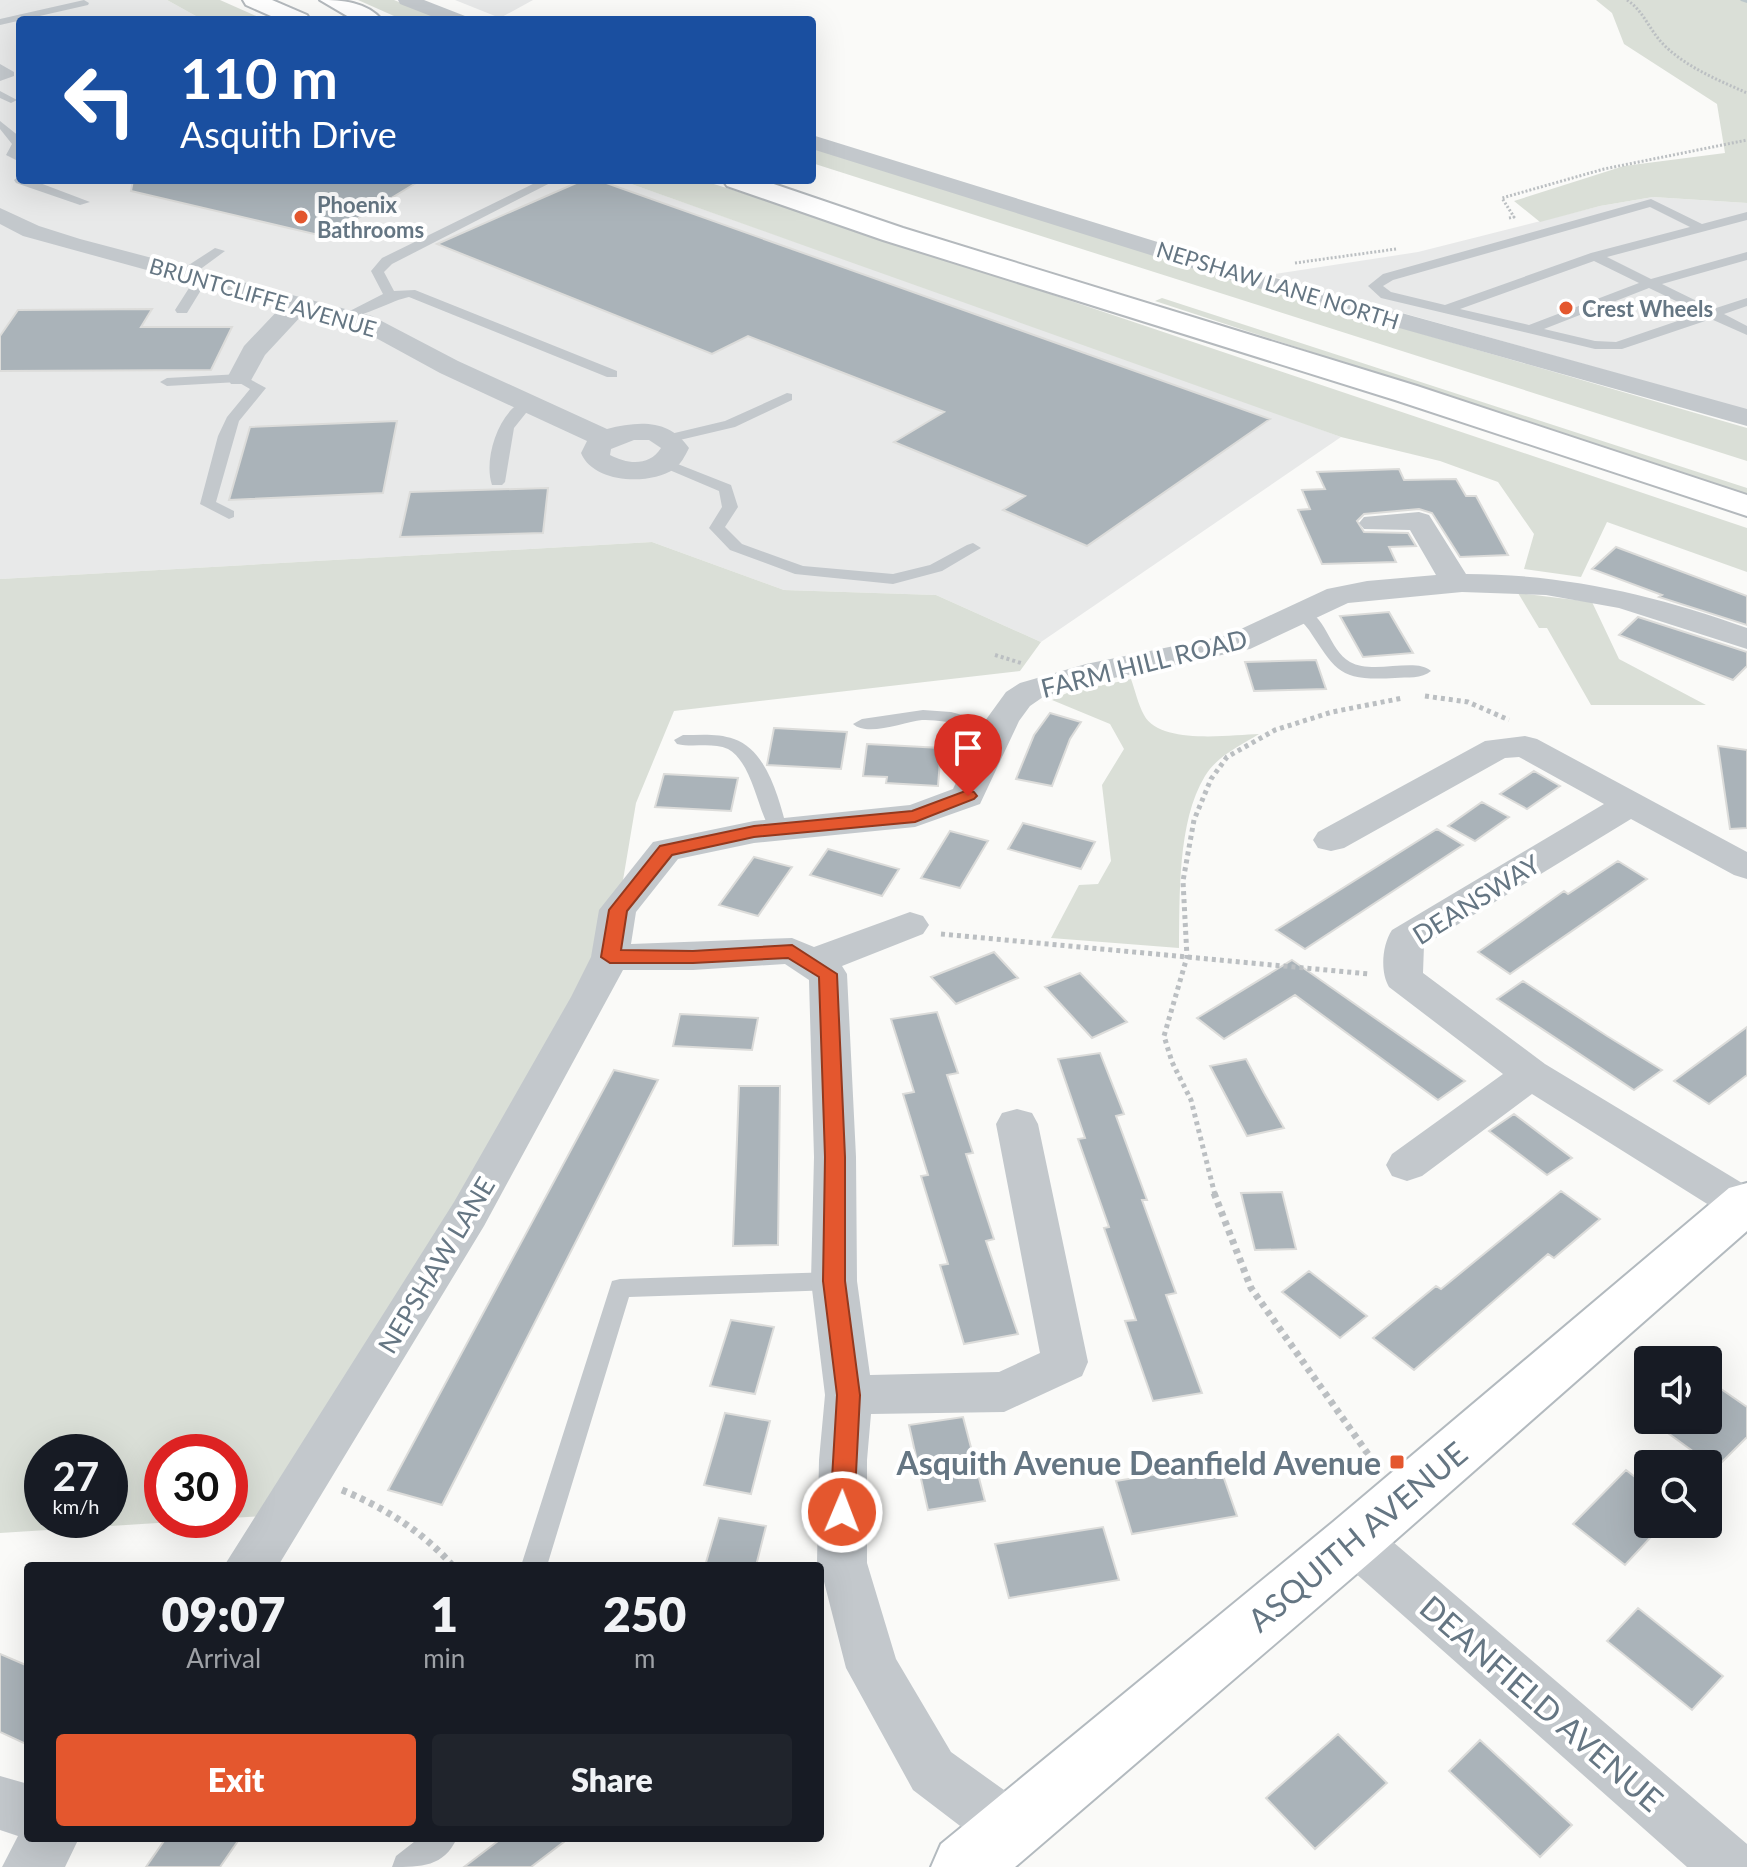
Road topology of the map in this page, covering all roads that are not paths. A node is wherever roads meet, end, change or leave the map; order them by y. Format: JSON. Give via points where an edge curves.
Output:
{"nodes":[{"id":1,"x":254,"y":0,"type":"edge"},
{"id":2,"x":331,"y":0,"type":"edge"},
{"id":3,"x":84,"y":3,"type":"dead end"},
{"id":4,"x":418,"y":3,"type":"edge"},
{"id":5,"x":27,"y":16,"type":"edge"},
{"id":6,"x":290,"y":16,"type":"edge"},
{"id":7,"x":363,"y":16,"type":"edge"},
{"id":8,"x":449,"y":16,"type":"edge"},
{"id":9,"x":0,"y":67,"type":"edge"},
{"id":10,"x":0,"y":78,"type":"edge"},
{"id":11,"x":0,"y":124,"type":"edge"},
{"id":12,"x":16,"y":140,"type":"edge"},
{"id":13,"x":816,"y":143,"type":"edge"},
{"id":14,"x":16,"y":157,"type":"edge"},
{"id":15,"x":0,"y":163,"type":"edge"},
{"id":16,"x":816,"y":178,"type":"edge"},
{"id":17,"x":29,"y":184,"type":"edge"},
{"id":18,"x":542,"y":184,"type":"edge"},
{"id":19,"x":748,"y":184,"type":"edge"},
{"id":20,"x":845,"y":188,"type":"dead end"},
{"id":21,"x":84,"y":202,"type":"dead end"},
{"id":22,"x":0,"y":215,"type":"edge"},
{"id":23,"x":1747,"y":216,"type":"edge"},
{"id":24,"x":1701,"y":228,"type":"junction"},
{"id":25,"x":219,"y":251,"type":"dead end"},
{"id":26,"x":1595,"y":256,"type":"junction"},
{"id":27,"x":1747,"y":256,"type":"edge"},
{"id":28,"x":1072,"y":260,"type":"dead end"},
{"id":29,"x":194,"y":275,"type":"junction"},
{"id":30,"x":1650,"y":283,"type":"junction"},
{"id":31,"x":390,"y":296,"type":"junction"},
{"id":32,"x":1747,"y":302,"type":"edge"},
{"id":33,"x":299,"y":303,"type":"junction"},
{"id":34,"x":1447,"y":309,"type":"junction"},
{"id":35,"x":182,"y":310,"type":"dead end"},
{"id":36,"x":1711,"y":313,"type":"junction"},
{"id":37,"x":347,"y":316,"type":"junction"},
{"id":38,"x":1532,"y":329,"type":"junction"},
{"id":39,"x":1747,"y":331,"type":"edge"},
{"id":40,"x":612,"y":374,"type":"dead end"},
{"id":41,"x":240,"y":378,"type":"junction"},
{"id":42,"x":167,"y":382,"type":"dead end"},
{"id":43,"x":787,"y":397,"type":"dead end"},
{"id":44,"x":527,"y":403,"type":"junction"},
{"id":45,"x":1746,"y":417,"type":"edge"},
{"id":46,"x":606,"y":439,"type":"junction"},
{"id":47,"x":1643,"y":442,"type":"dead end"},
{"id":48,"x":666,"y":451,"type":"junction"},
{"id":49,"x":497,"y":482,"type":"dead end"},
{"id":50,"x":1747,"y":506,"type":"edge"},
{"id":51,"x":229,"y":514,"type":"dead end"},
{"id":52,"x":1374,"y":523,"type":"dead end"},
{"id":53,"x":973,"y":548,"type":"dead end"},
{"id":54,"x":1456,"y":583,"type":"junction"},
{"id":55,"x":1300,"y":612,"type":"junction"},
{"id":56,"x":1747,"y":639,"type":"edge"},
{"id":57,"x":1422,"y":671,"type":"dead end"},
{"id":58,"x":862,"y":724,"type":"dead end"},
{"id":59,"x":998,"y":730,"type":"junction"},
{"id":60,"x":683,"y":740,"type":"dead end"},
{"id":61,"x":1630,"y":804,"type":"junction"},
{"id":62,"x":778,"y":829,"type":"junction"},
{"id":63,"x":1331,"y":840,"type":"dead end"},
{"id":64,"x":1747,"y":867,"type":"edge"},
{"id":65,"x":910,"y":925,"type":"road end"},
{"id":66,"x":610,"y":957,"type":"junction"},
{"id":67,"x":809,"y":964,"type":"junction"},
{"id":68,"x":1531,"y":1074,"type":"junction"},
{"id":69,"x":1017,"y":1124,"type":"dead end"},
{"id":70,"x":1407,"y":1165,"type":"dead end"},
{"id":71,"x":1745,"y":1204,"type":"edge"},
{"id":72,"x":834,"y":1281,"type":"junction"},
{"id":73,"x":849,"y":1395,"type":"junction"},
{"id":74,"x":1354,"y":1540,"type":"junction"},
{"id":75,"x":252,"y":1562,"type":"edge"},
{"id":76,"x":535,"y":1562,"type":"edge"},
{"id":77,"x":0,"y":1803,"type":"edge"},
{"id":78,"x":24,"y":1811,"type":"edge"},
{"id":79,"x":1009,"y":1828,"type":"junction"},
{"id":80,"x":48,"y":1842,"type":"edge"},
{"id":81,"x":437,"y":1842,"type":"edge"},
{"id":82,"x":31,"y":1867,"type":"edge"},
{"id":83,"x":407,"y":1867,"type":"edge"},
{"id":84,"x":964,"y":1867,"type":"edge"},
{"id":85,"x":1730,"y":1867,"type":"edge"}],
"edges":[{"from":1,"to":6,"type":"main road"},
{"from":2,"to":7,"type":"main road"},
{"from":3,"to":5,"type":"lane"},
{"from":4,"to":8,"type":"street"},
{"from":9,"to":10,"type":"lane","via":[[10,74]]},
{"from":11,"to":12,"type":"lane"},
{"from":13,"to":45,"type":"street","name":"NEPSHAW LANE NORTH","via":[[1237,274]]},
{"from":14,"to":15,"type":"lane"},
{"from":16,"to":20,"type":"main road"},
{"from":17,"to":21,"type":"lane"},
{"from":18,"to":31,"type":"lane","via":[[387,261],[377,271]]},
{"from":19,"to":50,"type":"main road"},
{"from":22,"to":29,"type":"street","name":"BRUNTCLIFFE AVENUE","via":[[31,231]]},
{"from":23,"to":24,"type":"lane"},
{"from":24,"to":26,"type":"lane"},
{"from":24,"to":34,"type":"lane","via":[[1651,203],[1388,277],[1375,286],[1386,295]]},
{"from":25,"to":29,"type":"lane"},
{"from":26,"to":30,"type":"lane"},
{"from":26,"to":34,"type":"lane"},
{"from":27,"to":30,"type":"lane"},
{"from":28,"to":47,"type":"main road"},
{"from":29,"to":33,"type":"street","name":"BRUNTCLIFFE AVENUE"},
{"from":29,"to":35,"type":"lane"},
{"from":30,"to":36,"type":"lane"},
{"from":30,"to":38,"type":"lane"},
{"from":31,"to":37,"type":"lane"},
{"from":31,"to":40,"type":"lane","via":[[410,293]]},
{"from":32,"to":36,"type":"lane"},
{"from":33,"to":37,"type":"street","name":"BRUNTCLIFFE AVENUE"},
{"from":33,"to":41,"type":"street","via":[[253,352]]},
{"from":34,"to":38,"type":"lane"},
{"from":36,"to":38,"type":"lane","via":[[1617,346]]},
{"from":36,"to":39,"type":"lane"},
{"from":37,"to":44,"type":"street","name":"BRUNTCLIFFE AVENUE"},
{"from":41,"to":42,"type":"lane"},
{"from":41,"to":51,"type":"lane","via":[[259,388],[232,420],[208,504]]},
{"from":43,"to":48,"type":"lane"},
{"from":44,"to":46,"type":"street","name":"BRUNTCLIFFE AVENUE"},
{"from":44,"to":49,"type":"lane","via":[[504,426]]},
{"from":46,"to":48,"type":"street","via":[[649,432]]},
{"from":46,"to":48,"type":"street","via":[[595,453],[608,466],[637,471]]},
{"from":48,"to":53,"type":"lane","via":[[726,488],[730,507],[717,528],[736,547],[801,571],[893,579],[936,568]]},
{"from":52,"to":54,"type":"street","via":[[1419,521]]},
{"from":54,"to":55,"type":"street","name":"FARM HILL ROAD","via":[[1339,596]]},
{"from":54,"to":56,"type":"street","name":"FARM HILL ROAD","via":[[1513,582],[1622,597]]},
{"from":55,"to":57,"type":"lane","via":[[1316,624],[1333,657],[1356,674]]},
{"from":55,"to":59,"type":"street","name":"FARM HILL ROAD","via":[[1242,641],[1053,682],[1020,697]]},
{"from":58,"to":59,"type":"lane","via":[[923,715]]},
{"from":59,"to":62,"type":"street","name":"FARM HILL ROAD","via":[[968,796],[915,816]]},
{"from":60,"to":62,"type":"lane","via":[[731,743],[767,788]]},
{"from":61,"to":63,"type":"street","via":[[1528,739],[1497,748]]},
{"from":61,"to":64,"type":"street"},
{"from":61,"to":68,"type":"street","name":"DEANSWAY","via":[[1405,939],[1403,978]]},
{"from":62,"to":66,"type":"street","name":"FARM HILL ROAD","via":[[666,850],[618,910]]},
{"from":65,"to":67,"type":"street"},
{"from":66,"to":67,"type":"street","via":[[792,951]]},
{"from":66,"to":75,"type":"street","name":"NEPSHAW LANE","via":[[469,1214]]},
{"from":67,"to":72,"type":"street","via":[[828,974]]},
{"from":68,"to":70,"type":"street"},
{"from":68,"to":71,"type":"street","name":"DEANSWAY"},
{"from":69,"to":73,"type":"street","via":[[1065,1362],[1004,1392]]},
{"from":71,"to":74,"type":"main road","name":"ASQUITH AVENUE"},
{"from":72,"to":73,"type":"street"},
{"from":72,"to":76,"type":"lane","via":[[620,1288]]},
{"from":73,"to":79,"type":"street","via":[[842,1563],[872,1668],[932,1771]]},
{"from":74,"to":79,"type":"main road","name":"ASQUITH AVENUE"},
{"from":74,"to":85,"type":"street","name":"DEANFIELD AVENUE"},
{"from":77,"to":78,"type":"street"},
{"from":79,"to":84,"type":"main road","name":"ASQUITH AVENUE"},
{"from":80,"to":82,"type":"street"},
{"from":81,"to":83,"type":"lane"}]}
